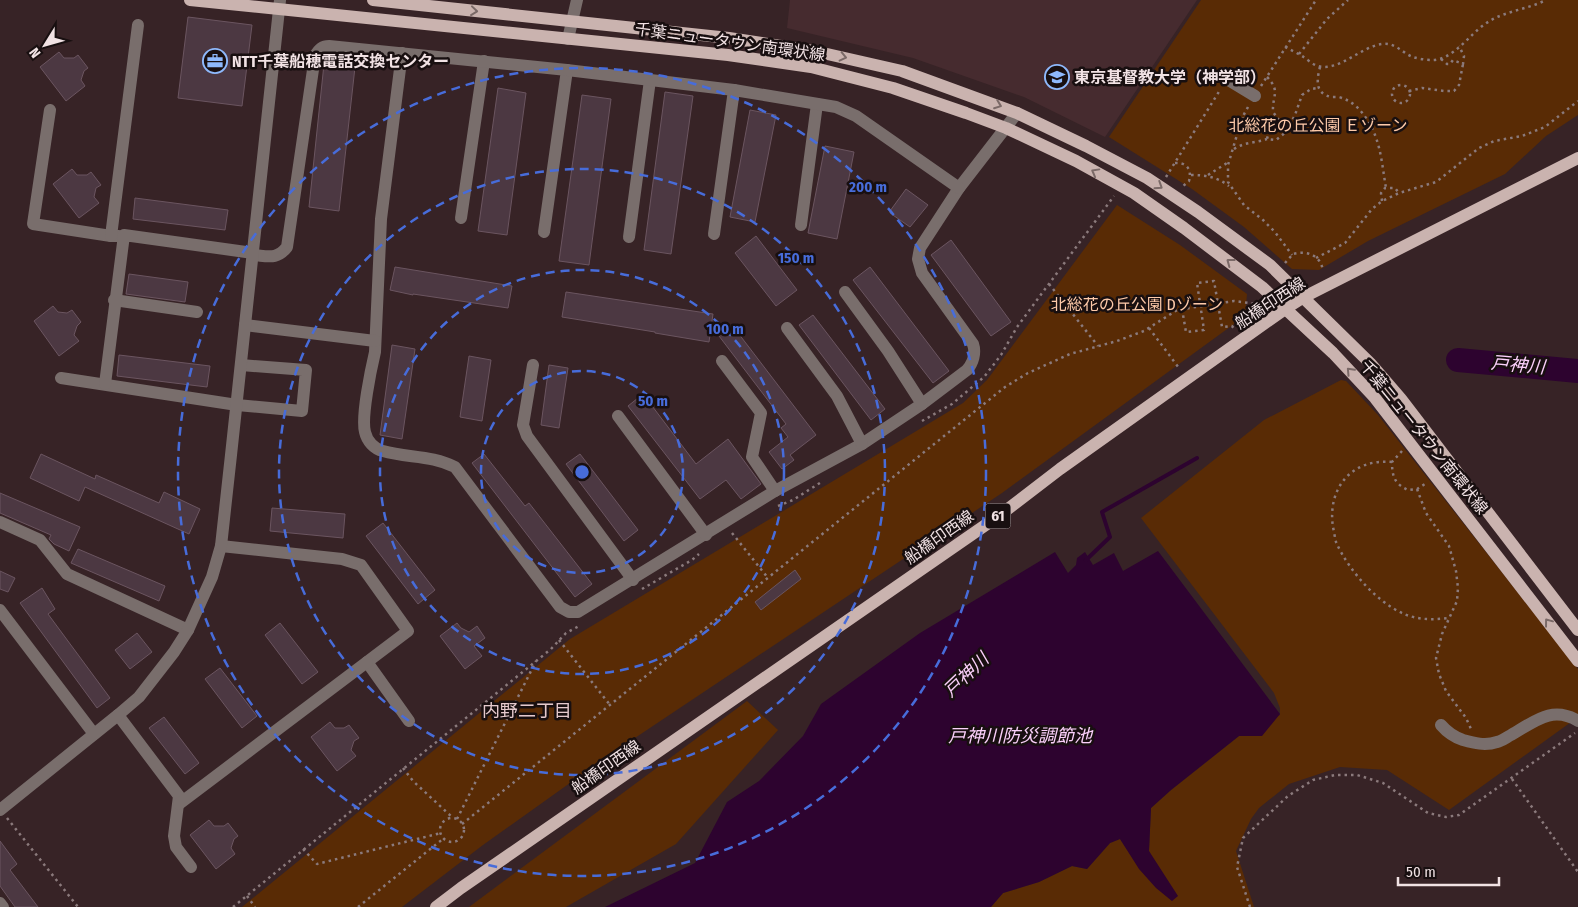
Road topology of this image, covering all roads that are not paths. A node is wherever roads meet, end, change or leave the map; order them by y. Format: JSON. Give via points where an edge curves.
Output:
{"nodes":[{"id":1,"x":190,"y":0,"type":"edge"},
{"id":2,"x":373,"y":0,"type":"edge"},
{"id":3,"x":577,"y":0,"type":"edge"},
{"id":4,"x":280,"y":5,"type":"edge"},
{"id":5,"x":572,"y":21,"type":"junction"},
{"id":6,"x":138,"y":25,"type":"dead end"},
{"id":7,"x":568,"y":39,"type":"junction"},
{"id":8,"x":402,"y":53,"type":"junction"},
{"id":9,"x":484,"y":61,"type":"junction"},
{"id":10,"x":567,"y":70,"type":"junction"},
{"id":11,"x":1227,"y":79,"type":"road end"},
{"id":12,"x":650,"y":80,"type":"junction"},
{"id":13,"x":734,"y":90,"type":"junction"},
{"id":14,"x":1255,"y":96,"type":"road end"},
{"id":15,"x":817,"y":104,"type":"junction"},
{"id":16,"x":50,"y":110,"type":"dead end"},
{"id":17,"x":1017,"y":112,"type":"junction"},
{"id":18,"x":1006,"y":128,"type":"junction"},
{"id":19,"x":1578,"y":158,"type":"edge"},
{"id":20,"x":959,"y":188,"type":"junction"},
{"id":21,"x":461,"y":218,"type":"dead end"},
{"id":22,"x":801,"y":224,"type":"dead end"},
{"id":23,"x":544,"y":232,"type":"dead end"},
{"id":24,"x":714,"y":234,"type":"dead end"},
{"id":25,"x":117,"y":236,"type":"junction"},
{"id":26,"x":629,"y":237,"type":"dead end"},
{"id":27,"x":253,"y":254,"type":"junction"},
{"id":28,"x":845,"y":292,"type":"dead end"},
{"id":29,"x":1304,"y":297,"type":"junction"},
{"id":30,"x":114,"y":300,"type":"junction"},
{"id":31,"x":1285,"y":309,"type":"junction"},
{"id":32,"x":197,"y":312,"type":"dead end"},
{"id":33,"x":245,"y":325,"type":"junction"},
{"id":34,"x":787,"y":328,"type":"dead end"},
{"id":35,"x":375,"y":341,"type":"junction"},
{"id":36,"x":722,"y":361,"type":"dead end"},
{"id":37,"x":241,"y":365,"type":"junction"},
{"id":38,"x":533,"y":365,"type":"dead end"},
{"id":39,"x":61,"y":378,"type":"dead end"},
{"id":40,"x":105,"y":384,"type":"junction"},
{"id":41,"x":922,"y":404,"type":"junction"},
{"id":42,"x":237,"y":405,"type":"junction"},
{"id":43,"x":618,"y":416,"type":"dead end"},
{"id":44,"x":862,"y":444,"type":"junction"},
{"id":45,"x":775,"y":491,"type":"junction"},
{"id":46,"x":0,"y":522,"type":"edge"},
{"id":47,"x":706,"y":535,"type":"junction"},
{"id":48,"x":221,"y":546,"type":"junction"},
{"id":49,"x":633,"y":580,"type":"junction"},
{"id":50,"x":0,"y":610,"type":"edge"},
{"id":51,"x":188,"y":630,"type":"junction"},
{"id":52,"x":1578,"y":630,"type":"edge"},
{"id":53,"x":1578,"y":661,"type":"edge"},
{"id":54,"x":367,"y":662,"type":"junction"},
{"id":55,"x":118,"y":715,"type":"junction"},
{"id":56,"x":410,"y":721,"type":"dead end"},
{"id":57,"x":1578,"y":721,"type":"edge"},
{"id":58,"x":1441,"y":725,"type":"dead end"},
{"id":59,"x":94,"y":734,"type":"junction"},
{"id":60,"x":178,"y":804,"type":"junction"},
{"id":61,"x":3,"y":813,"type":"edge"},
{"id":62,"x":191,"y":867,"type":"dead end"},
{"id":63,"x":0,"y":903,"type":"edge"},
{"id":64,"x":3,"y":907,"type":"edge"},
{"id":65,"x":436,"y":907,"type":"edge"}],
"edges":[{"from":1,"to":4,"type":"main road","name":"千葉ニュータウン南環状線"},
{"from":2,"to":5,"type":"main road","name":"千葉ニュータウン南環状線","one_way":true},
{"from":3,"to":5,"type":"street"},
{"from":4,"to":7,"type":"main road","name":"千葉ニュータウン南環状線"},
{"from":4,"to":27,"type":"street"},
{"from":5,"to":7,"type":"street"},
{"from":5,"to":17,"type":"main road","name":"千葉ニュータウン南環状線","one_way":true,"via":[[814,51],[902,71]]},
{"from":6,"to":25,"type":"street"},
{"from":7,"to":18,"type":"main road","name":"千葉ニュータウン南環状線","via":[[811,67],[893,88]]},
{"from":8,"to":9,"type":"street"},
{"from":8,"to":27,"type":"street","via":[[330,46],[324,46],[317,52],[287,247],[276,256]]},
{"from":8,"to":35,"type":"street","via":[[381,219]]},
{"from":9,"to":10,"type":"street"},
{"from":9,"to":21,"type":"street"},
{"from":10,"to":12,"type":"street"},
{"from":10,"to":23,"type":"street"},
{"from":11,"to":14,"type":"street"},
{"from":12,"to":13,"type":"street"},
{"from":12,"to":26,"type":"street"},
{"from":13,"to":15,"type":"street"},
{"from":13,"to":24,"type":"street"},
{"from":15,"to":20,"type":"street","via":[[836,107],[856,116]]},
{"from":15,"to":22,"type":"street"},
{"from":16,"to":25,"type":"street","via":[[33,224]]},
{"from":17,"to":18,"type":"street"},
{"from":17,"to":29,"type":"main road","name":"千葉ニュータウン南環状線","one_way":true,"via":[[1154,183],[1270,265]]},
{"from":18,"to":20,"type":"street"},
{"from":31,"to":18,"type":"main road","name":"千葉ニュータウン南環状線","one_way":true,"via":[[1254,281],[1134,193]]},
{"from":19,"to":29,"type":"main road","name":"船橋印西線","number":"61"},
{"from":20,"to":41,"type":"street","via":[[923,241],[918,260],[922,273],[970,338],[974,356],[967,370]]},
{"from":25,"to":27,"type":"street"},
{"from":25,"to":30,"type":"street"},
{"from":27,"to":33,"type":"street"},
{"from":28,"to":41,"type":"street"},
{"from":29,"to":31,"type":"main road","name":"船橋印西線","number":"61"},
{"from":29,"to":52,"type":"main road","name":"千葉ニュータウン南環状線","via":[[1401,399]]},
{"from":30,"to":32,"type":"street"},
{"from":30,"to":40,"type":"street"},
{"from":53,"to":31,"type":"main road","name":"千葉ニュータウン南環状線","one_way":true,"via":[[1376,398]]},
{"from":31,"to":65,"type":"main road","name":"船橋印西線","number":"61","via":[[1000,514]]},
{"from":33,"to":35,"type":"street"},
{"from":33,"to":37,"type":"street"},
{"from":34,"to":44,"type":"street","via":[[837,396]]},
{"from":35,"to":49,"type":"street","via":[[364,424],[370,442],[382,451],[438,459],[455,467],[560,607],[569,612],[578,612]]},
{"from":36,"to":45,"type":"street","via":[[761,413],[752,457]]},
{"from":37,"to":42,"type":"street"},
{"from":37,"to":42,"type":"street","via":[[306,370],[303,402],[302,411]]},
{"from":38,"to":49,"type":"street","via":[[523,425],[527,436]]},
{"from":39,"to":40,"type":"street"},
{"from":40,"to":42,"type":"street"},
{"from":41,"to":44,"type":"street"},
{"from":42,"to":48,"type":"street"},
{"from":43,"to":47,"type":"street"},
{"from":44,"to":45,"type":"street"},
{"from":45,"to":47,"type":"street"},
{"from":46,"to":51,"type":"street","via":[[40,540],[67,574]]},
{"from":47,"to":49,"type":"street"},
{"from":48,"to":51,"type":"street","via":[[212,577]]},
{"from":48,"to":54,"type":"street","via":[[342,559],[360,565],[408,631]]},
{"from":50,"to":59,"type":"street"},
{"from":51,"to":55,"type":"street","via":[[155,678]]},
{"from":54,"to":56,"type":"street"},
{"from":54,"to":60,"type":"street"},
{"from":55,"to":59,"type":"street"},
{"from":55,"to":60,"type":"street","via":[[180,796]]},
{"from":57,"to":58,"type":"street","via":[[1560,713],[1550,714],[1498,742],[1477,744],[1456,737]]},
{"from":59,"to":61,"type":"street"},
{"from":60,"to":62,"type":"street","via":[[174,836],[176,847]]},
{"from":63,"to":64,"type":"street"}]}
